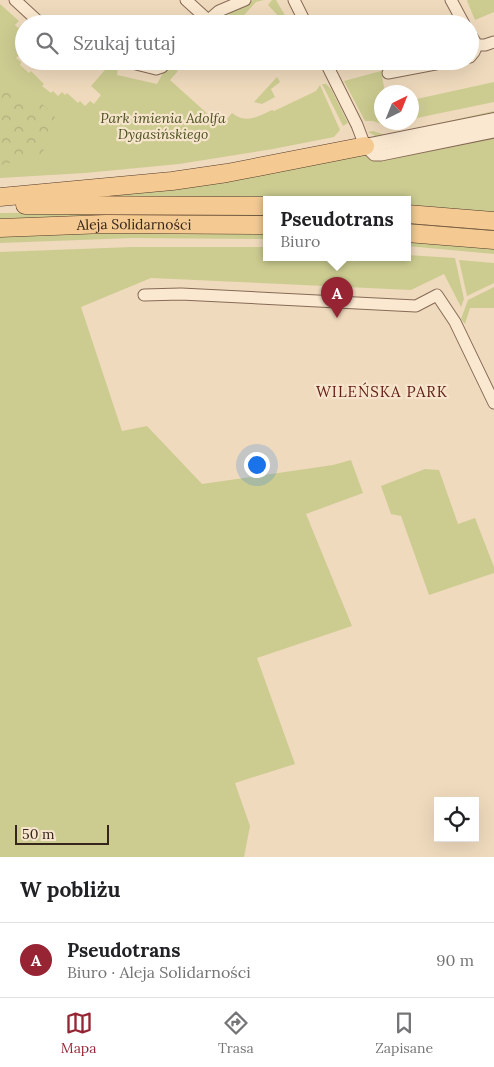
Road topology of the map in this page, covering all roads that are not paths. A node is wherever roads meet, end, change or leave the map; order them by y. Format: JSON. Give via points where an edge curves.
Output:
{"nodes":[{"id":1,"x":15,"y":0,"type":"edge"},
{"id":2,"x":186,"y":0,"type":"edge"},
{"id":3,"x":245,"y":0,"type":"edge"},
{"id":4,"x":294,"y":0,"type":"edge"},
{"id":5,"x":451,"y":0,"type":"edge"},
{"id":6,"x":31,"y":15,"type":"edge"},
{"id":7,"x":200,"y":15,"type":"edge"},
{"id":8,"x":214,"y":15,"type":"edge"},
{"id":9,"x":302,"y":15,"type":"edge"},
{"id":10,"x":459,"y":15,"type":"edge"},
{"id":11,"x":494,"y":42,"type":"edge"},
{"id":12,"x":479,"y":45,"type":"edge"},
{"id":13,"x":329,"y":70,"type":"edge"},
{"id":14,"x":404,"y":70,"type":"edge"},
{"id":15,"x":388,"y":73,"type":"dead end"},
{"id":16,"x":494,"y":120,"type":"edge"},
{"id":17,"x":494,"y":132,"type":"edge"},
{"id":18,"x":365,"y":146,"type":"junction"},
{"id":19,"x":0,"y":197,"type":"edge"},
{"id":20,"x":0,"y":204,"type":"edge"},
{"id":21,"x":263,"y":206,"type":"edge"},
{"id":22,"x":411,"y":214,"type":"edge"},
{"id":23,"x":494,"y":221,"type":"edge"},
{"id":24,"x":263,"y":225,"type":"edge"},
{"id":25,"x":0,"y":228,"type":"edge"},
{"id":26,"x":411,"y":233,"type":"edge"},
{"id":27,"x":494,"y":240,"type":"edge"},
{"id":28,"x":144,"y":295,"type":"dead end"},
{"id":29,"x":494,"y":403,"type":"edge"}],
"edges":[{"from":1,"to":6,"type":"street"},
{"from":2,"to":7,"type":"street"},
{"from":3,"to":8,"type":"street"},
{"from":4,"to":9,"type":"street"},
{"from":5,"to":10,"type":"street"},
{"from":11,"to":12,"type":"street"},
{"from":13,"to":18,"type":"street"},
{"from":14,"to":15,"type":"street"},
{"from":16,"to":18,"type":"street"},
{"from":17,"to":18,"type":"street","via":[[381,155],[374,155]]},
{"from":18,"to":19,"type":"main road","via":[[172,181]]},
{"from":20,"to":21,"type":"main road","name":"Aleja Solidarności"},
{"from":22,"to":23,"type":"main road"},
{"from":24,"to":25,"type":"main road","name":"Aleja Solidarności","via":[[106,224]]},
{"from":26,"to":27,"type":"main road"},
{"from":28,"to":29,"type":"street","via":[[416,306],[437,295],[455,322]]}]}
